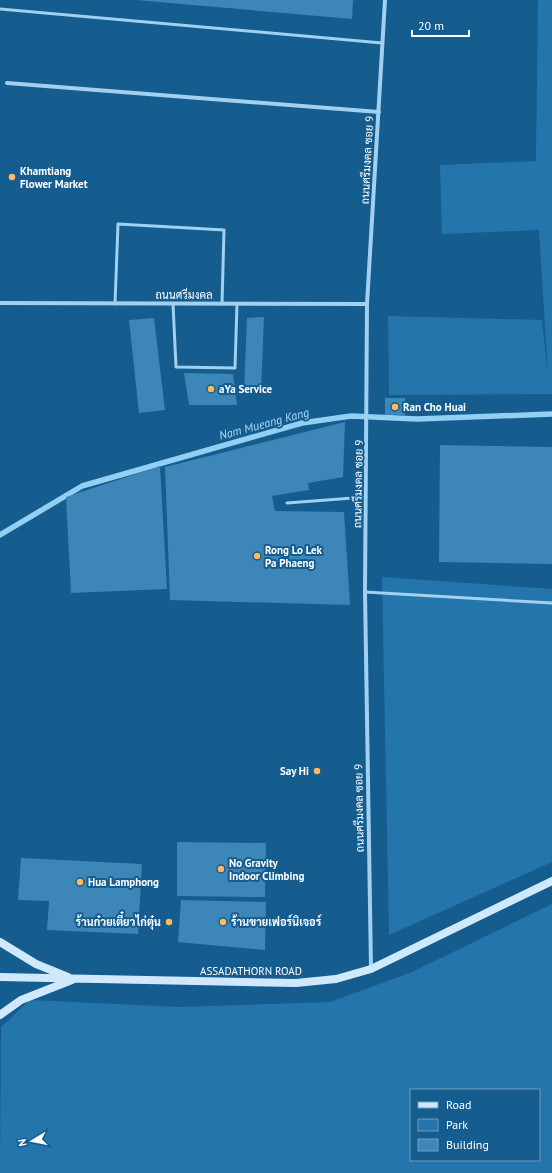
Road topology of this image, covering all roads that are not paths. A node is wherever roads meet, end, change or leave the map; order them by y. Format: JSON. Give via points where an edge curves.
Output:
{"nodes":[{"id":1,"x":385,"y":0,"type":"edge"},
{"id":2,"x":0,"y":9,"type":"edge"},
{"id":3,"x":382,"y":43,"type":"junction"},
{"id":4,"x":7,"y":83,"type":"dead end"},
{"id":5,"x":379,"y":112,"type":"junction"},
{"id":6,"x":0,"y":303,"type":"edge"},
{"id":7,"x":115,"y":304,"type":"junction"},
{"id":8,"x":173,"y":304,"type":"junction"},
{"id":9,"x":222,"y":304,"type":"junction"},
{"id":10,"x":237,"y":304,"type":"junction"},
{"id":11,"x":367,"y":304,"type":"junction"},
{"id":12,"x":366,"y":497,"type":"junction"},
{"id":13,"x":287,"y":502,"type":"dead end"},
{"id":14,"x":365,"y":592,"type":"junction"},
{"id":15,"x":552,"y":603,"type":"edge"},
{"id":16,"x":552,"y":881,"type":"edge"},
{"id":17,"x":0,"y":942,"type":"edge"},
{"id":18,"x":370,"y":969,"type":"junction"},
{"id":19,"x":0,"y":977,"type":"edge"},
{"id":20,"x":74,"y":979,"type":"junction"},
{"id":21,"x":0,"y":1015,"type":"edge"}],
"edges":[{"from":1,"to":3,"type":"street","name":"ถนนศรีมงคล ซอย 9"},
{"from":2,"to":3,"type":"lane"},
{"from":3,"to":5,"type":"street","name":"ถนนศรีมงคล ซอย 9"},
{"from":4,"to":5,"type":"street"},
{"from":5,"to":11,"type":"street","name":"ถนนศรีมงคล ซอย 9"},
{"from":6,"to":7,"type":"street","name":"ถนนศรีมงคล"},
{"from":7,"to":8,"type":"street","name":"ถนนศรีมงคล"},
{"from":7,"to":9,"type":"lane","via":[[118,224],[224,230]]},
{"from":8,"to":9,"type":"street","name":"ถนนศรีมงคล"},
{"from":8,"to":10,"type":"lane","via":[[176,367],[235,368]]},
{"from":9,"to":10,"type":"street","name":"ถนนศรีมงคล"},
{"from":10,"to":11,"type":"street","name":"ถนนศรีมงคล"},
{"from":11,"to":12,"type":"street","name":"ถนนศรีมงคล ซอย 9"},
{"from":12,"to":13,"type":"lane"},
{"from":12,"to":14,"type":"street","name":"ถนนศรีมงคล ซอย 9"},
{"from":14,"to":15,"type":"lane"},
{"from":14,"to":18,"type":"street","name":"ถนนศรีมงคล ซอย 9"},
{"from":16,"to":18,"type":"street","name":"ASSADATHORN ROAD"},
{"from":17,"to":20,"type":"street","via":[[36,964]]},
{"from":18,"to":20,"type":"street","name":"ASSADATHORN ROAD","via":[[336,978],[296,983]]},
{"from":19,"to":20,"type":"street","name":"ASSADATHORN ROAD"},
{"from":20,"to":21,"type":"street","via":[[21,1000]]}]}
